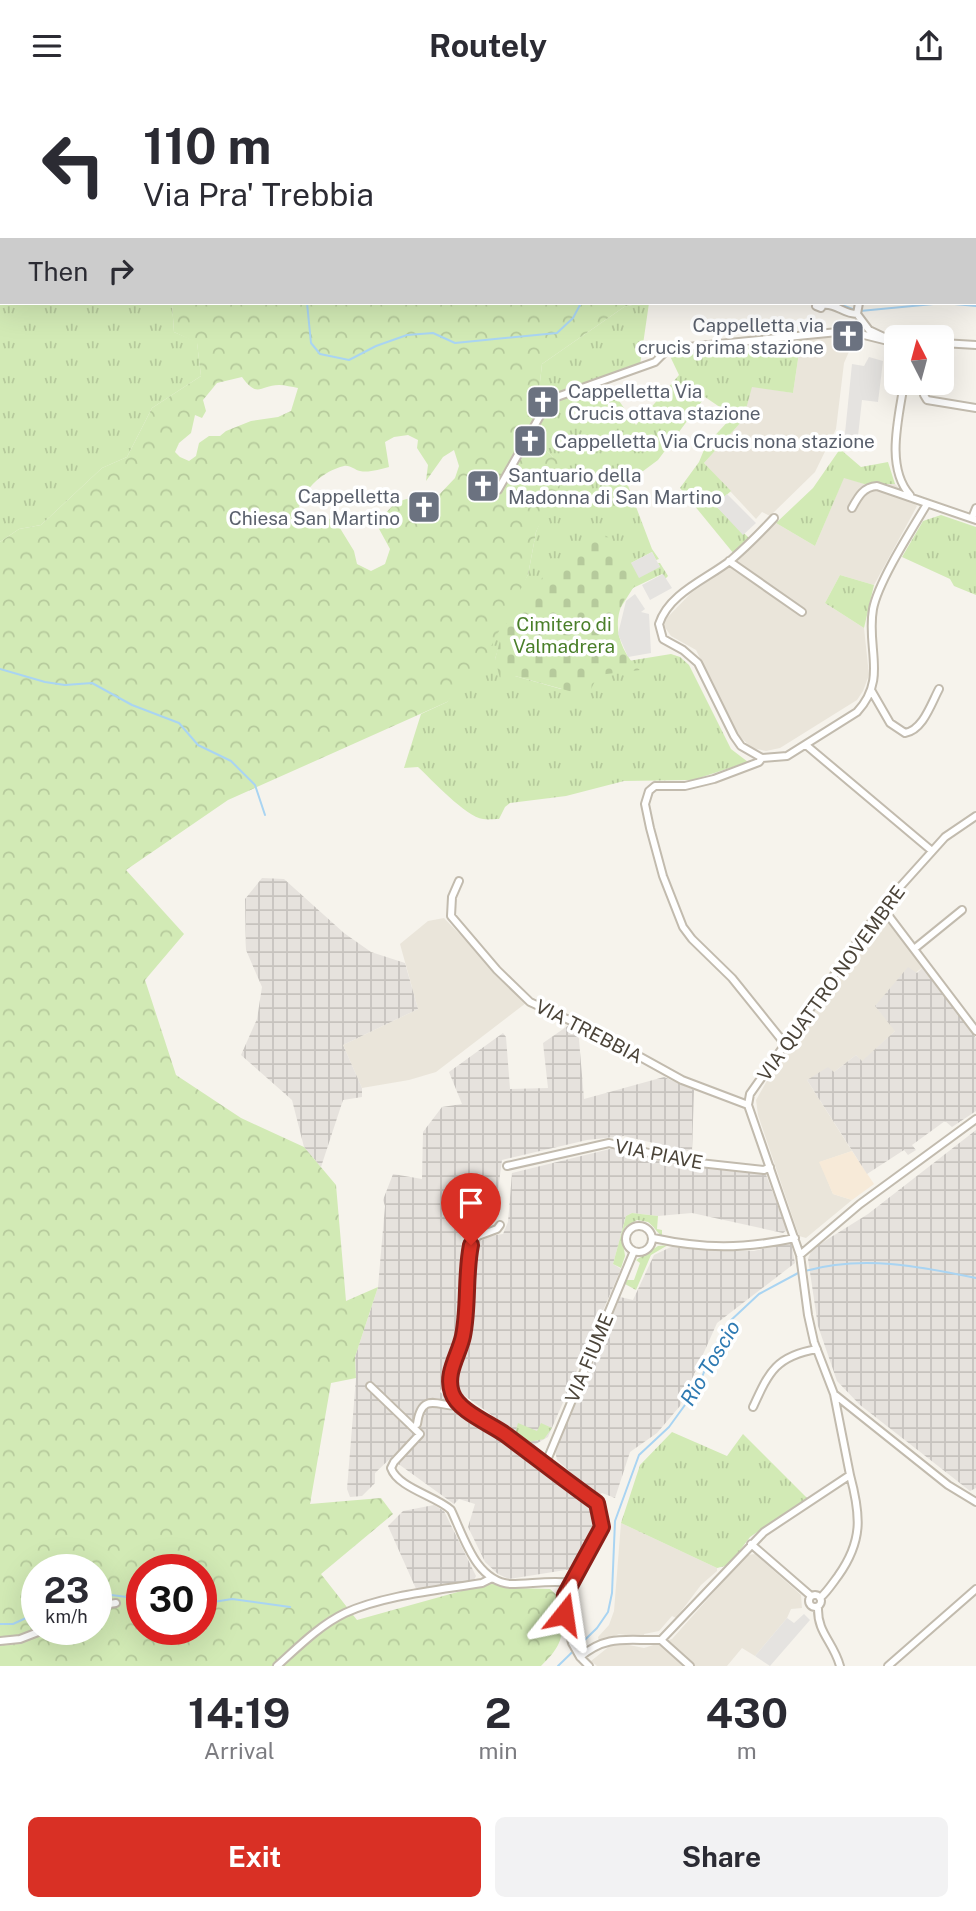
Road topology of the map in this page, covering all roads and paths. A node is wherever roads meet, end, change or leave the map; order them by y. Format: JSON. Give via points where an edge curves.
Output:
{"nodes":[{"id":1,"x":823,"y":305,"type":"edge"},
{"id":2,"x":831,"y":305,"type":"edge"},
{"id":3,"x":816,"y":306,"type":"dead end"},
{"id":4,"x":858,"y":309,"type":"edge"},
{"id":5,"x":884,"y":338,"type":"edge"},
{"id":6,"x":884,"y":340,"type":"edge"},
{"id":7,"x":954,"y":344,"type":"edge"},
{"id":8,"x":976,"y":345,"type":"edge"},
{"id":9,"x":903,"y":395,"type":"edge"},
{"id":10,"x":924,"y":395,"type":"edge"},
{"id":11,"x":976,"y":408,"type":"edge"},
{"id":12,"x":902,"y":483,"type":"junction"},
{"id":13,"x":498,"y":490,"type":"dead end"},
{"id":14,"x":891,"y":490,"type":"junction"},
{"id":15,"x":912,"y":497,"type":"junction"},
{"id":16,"x":927,"y":504,"type":"junction"},
{"id":17,"x":852,"y":508,"type":"dead end"},
{"id":18,"x":976,"y":508,"type":"edge"},
{"id":19,"x":774,"y":518,"type":"dead end"},
{"id":20,"x":974,"y":519,"type":"edge"},
{"id":21,"x":729,"y":561,"type":"junction"},
{"id":22,"x":802,"y":612,"type":"dead end"},
{"id":23,"x":939,"y":689,"type":"dead end"},
{"id":24,"x":871,"y":690,"type":"junction"},
{"id":25,"x":806,"y":745,"type":"junction"},
{"id":26,"x":762,"y":758,"type":"junction"},
{"id":27,"x":976,"y":816,"type":"edge"},
{"id":28,"x":932,"y":851,"type":"junction"},
{"id":29,"x":459,"y":881,"type":"dead end"},
{"id":30,"x":882,"y":907,"type":"junction"},
{"id":31,"x":962,"y":910,"type":"dead end"},
{"id":32,"x":914,"y":949,"type":"junction"},
{"id":33,"x":976,"y":1017,"type":"edge"},
{"id":34,"x":974,"y":1028,"type":"edge"},
{"id":35,"x":785,"y":1044,"type":"junction"},
{"id":36,"x":748,"y":1105,"type":"junction"},
{"id":37,"x":976,"y":1119,"type":"edge"},
{"id":38,"x":507,"y":1166,"type":"dead end"},
{"id":39,"x":770,"y":1167,"type":"junction"},
{"id":40,"x":500,"y":1225,"type":"dead end"},
{"id":41,"x":653,"y":1238,"type":"junction"},
{"id":42,"x":794,"y":1238,"type":"junction"},
{"id":43,"x":634,"y":1251,"type":"junction"},
{"id":44,"x":800,"y":1255,"type":"junction"},
{"id":45,"x":817,"y":1349,"type":"junction"},
{"id":46,"x":370,"y":1386,"type":"dead end"},
{"id":47,"x":834,"y":1394,"type":"junction"},
{"id":48,"x":462,"y":1405,"type":"junction"},
{"id":49,"x":752,"y":1407,"type":"dead end"},
{"id":50,"x":418,"y":1424,"type":"dead end"},
{"id":51,"x":545,"y":1465,"type":"junction"},
{"id":52,"x":850,"y":1475,"type":"junction"},
{"id":53,"x":976,"y":1502,"type":"edge"},
{"id":54,"x":751,"y":1544,"type":"junction"},
{"id":55,"x":492,"y":1578,"type":"junction"},
{"id":56,"x":572,"y":1583,"type":"junction"},
{"id":57,"x":976,"y":1589,"type":"edge"},
{"id":58,"x":811,"y":1596,"type":"junction"},
{"id":59,"x":820,"y":1598,"type":"junction"},
{"id":60,"x":116,"y":1603,"type":"dead end"},
{"id":61,"x":112,"y":1604,"type":"edge"},
{"id":62,"x":818,"y":1607,"type":"junction"},
{"id":63,"x":21,"y":1639,"type":"edge"},
{"id":64,"x":661,"y":1640,"type":"junction"},
{"id":65,"x":0,"y":1641,"type":"edge"},
{"id":66,"x":579,"y":1656,"type":"junction"},
{"id":67,"x":277,"y":1666,"type":"edge"},
{"id":68,"x":589,"y":1666,"type":"edge"},
{"id":69,"x":690,"y":1666,"type":"edge"},
{"id":70,"x":840,"y":1666,"type":"edge"},
{"id":71,"x":888,"y":1666,"type":"edge"}],
"edges":[{"from":1,"to":3,"type":"street"},
{"from":2,"to":4,"type":"street","via":[[847,314]]},
{"from":4,"to":5,"type":"street","via":[[869,330]]},
{"from":6,"to":13,"type":"street","via":[[848,331],[668,349],[655,362],[554,398]]},
{"from":7,"to":8,"type":"street"},
{"from":9,"to":12,"type":"street","via":[[896,453]]},
{"from":10,"to":11,"type":"street","via":[[927,400]]},
{"from":12,"to":14,"type":"street"},
{"from":12,"to":15,"type":"street"},
{"from":14,"to":15,"type":"street"},
{"from":14,"to":17,"type":"street","via":[[869,487]]},
{"from":15,"to":16,"type":"street"},
{"from":16,"to":20,"type":"street"},
{"from":16,"to":24,"type":"street","via":[[875,601]]},
{"from":18,"to":20,"type":"street"},
{"from":19,"to":21,"type":"street"},
{"from":21,"to":22,"type":"street"},
{"from":21,"to":26,"type":"street","via":[[684,592],[660,619],[659,630],[663,639],[698,663],[734,736],[741,746]]},
{"from":23,"to":24,"type":"street","via":[[921,722],[905,733],[890,723]]},
{"from":24,"to":25,"type":"street","via":[[857,712]]},
{"from":25,"to":26,"type":"street","via":[[787,756]]},
{"from":25,"to":28,"type":"street"},
{"from":26,"to":35,"type":"street","via":[[714,779],[685,786],[655,786],[645,804],[663,876],[683,927]]},
{"from":27,"to":28,"type":"street","name":"VIA QUATTRO NOVEMBRE"},
{"from":28,"to":30,"type":"street","name":"VIA QUATTRO NOVEMBRE"},
{"from":29,"to":36,"type":"street","name":"VIA TREBBIA","via":[[451,916],[530,1002],[682,1080]]},
{"from":30,"to":32,"type":"street"},
{"from":30,"to":35,"type":"street","name":"VIA QUATTRO NOVEMBRE"},
{"from":31,"to":32,"type":"street"},
{"from":32,"to":34,"type":"street"},
{"from":33,"to":34,"type":"street"},
{"from":35,"to":36,"type":"street","name":"VIA QUATTRO NOVEMBRE","via":[[750,1094]]},
{"from":36,"to":39,"type":"street"},
{"from":37,"to":44,"type":"street","via":[[860,1204]]},
{"from":38,"to":39,"type":"street","name":"VIA PIAVE","via":[[609,1143],[681,1161]]},
{"from":39,"to":42,"type":"street"},
{"from":40,"to":48,"type":"street","via":[[471,1245],[462,1338],[449,1377],[453,1397]]},
{"from":41,"to":42,"type":"street","via":[[722,1248]]},
{"from":41,"to":43,"type":"street","via":[[645,1251]]},
{"from":41,"to":43,"type":"street","via":[[643,1226],[633,1227],[626,1240]]},
{"from":42,"to":44,"type":"street"},
{"from":43,"to":51,"type":"street","name":"VIA FIUME"},
{"from":44,"to":45,"type":"street"},
{"from":45,"to":47,"type":"street"},
{"from":45,"to":49,"type":"street","via":[[791,1356],[772,1369]]},
{"from":46,"to":55,"type":"street","via":[[420,1434],[394,1462],[392,1473],[451,1510],[477,1564]]},
{"from":47,"to":52,"type":"street"},
{"from":47,"to":53,"type":"street"},
{"from":48,"to":50,"type":"street","via":[[427,1404],[419,1413]]},
{"from":48,"to":51,"type":"street"},
{"from":51,"to":56,"type":"street","via":[[597,1503],[602,1527]]},
{"from":52,"to":54,"type":"street"},
{"from":52,"to":59,"type":"street","via":[[858,1531],[848,1562]]},
{"from":54,"to":58,"type":"street"},
{"from":54,"to":64,"type":"street"},
{"from":55,"to":56,"type":"street","via":[[509,1584]]},
{"from":55,"to":67,"type":"street","via":[[346,1613]]},
{"from":56,"to":66,"type":"street","via":[[565,1595],[564,1614]]},
{"from":57,"to":71,"type":"street"},
{"from":58,"to":59,"type":"street"},
{"from":58,"to":62,"type":"street","via":[[809,1604]]},
{"from":59,"to":62,"type":"street"},
{"from":60,"to":61,"type":"street"},
{"from":62,"to":70,"type":"street","via":[[818,1624]]},
{"from":63,"to":65,"type":"street"},
{"from":64,"to":66,"type":"street","via":[[615,1639]]},
{"from":64,"to":69,"type":"street"},
{"from":66,"to":68,"type":"street"}]}
